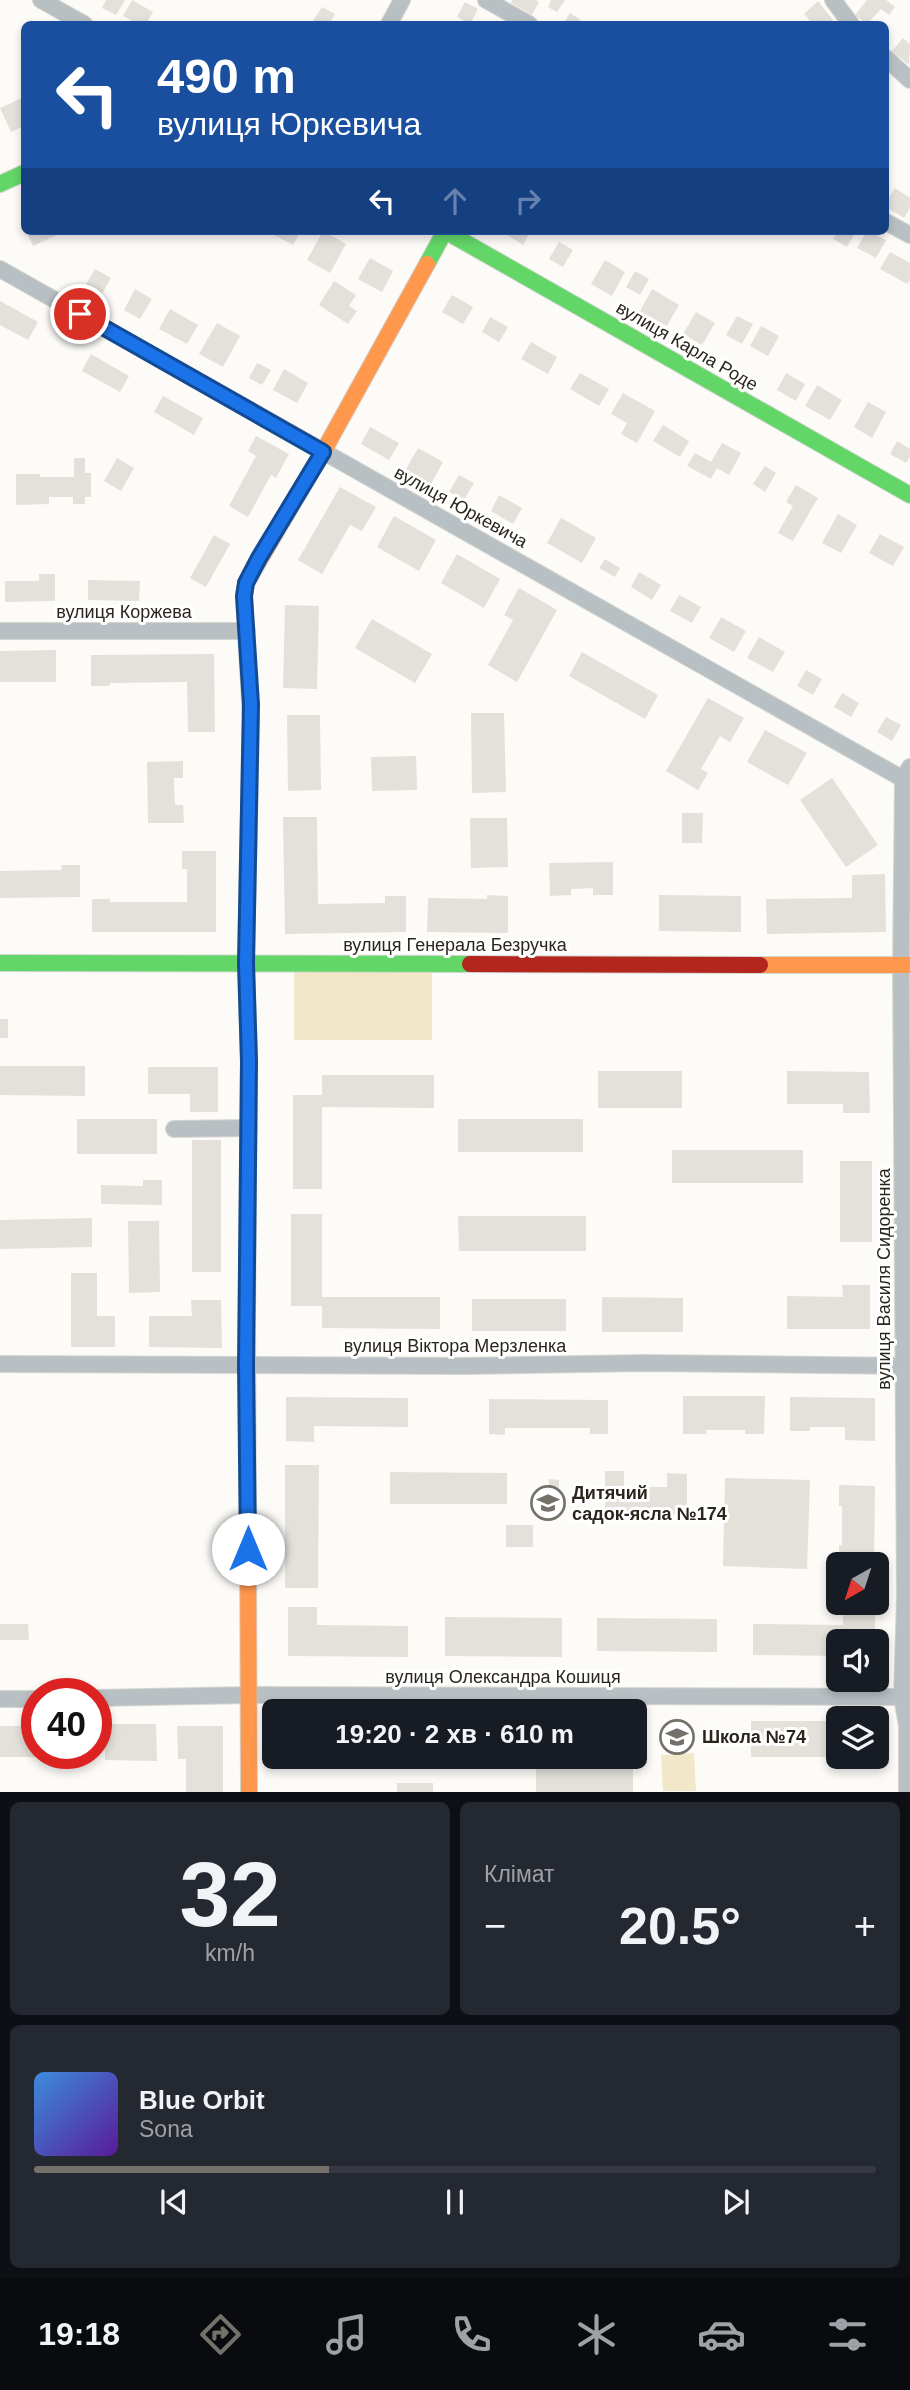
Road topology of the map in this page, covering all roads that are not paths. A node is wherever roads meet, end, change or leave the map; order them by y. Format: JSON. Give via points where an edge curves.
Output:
{"nodes":[{"id":1,"x":41,"y":0,"type":"edge"},
{"id":2,"x":402,"y":0,"type":"edge"},
{"id":3,"x":486,"y":0,"type":"edge"},
{"id":4,"x":833,"y":0,"type":"edge"},
{"id":5,"x":79,"y":21,"type":"edge"},
{"id":6,"x":391,"y":21,"type":"edge"},
{"id":7,"x":524,"y":21,"type":"edge"},
{"id":8,"x":849,"y":21,"type":"edge"},
{"id":9,"x":889,"y":61,"type":"edge"},
{"id":10,"x":910,"y":80,"type":"edge"},
{"id":11,"x":21,"y":174,"type":"edge"},
{"id":12,"x":0,"y":184,"type":"edge"},
{"id":13,"x":889,"y":224,"type":"edge"},
{"id":14,"x":443,"y":235,"type":"edge"},
{"id":15,"x":452,"y":235,"type":"edge"},
{"id":16,"x":910,"y":235,"type":"edge"},
{"id":17,"x":0,"y":269,"type":"edge"},
{"id":18,"x":323,"y":452,"type":"junction"},
{"id":19,"x":910,"y":495,"type":"edge"},
{"id":20,"x":0,"y":631,"type":"edge"},
{"id":21,"x":247,"y":631,"type":"junction"},
{"id":22,"x":907,"y":773,"type":"edge"},
{"id":23,"x":0,"y":963,"type":"edge"},
{"id":24,"x":246,"y":963,"type":"junction"},
{"id":25,"x":906,"y":965,"type":"edge"},
{"id":26,"x":248,"y":1128,"type":"junction"},
{"id":27,"x":174,"y":1129,"type":"dead end"},
{"id":28,"x":0,"y":1364,"type":"edge"},
{"id":29,"x":246,"y":1365,"type":"junction"},
{"id":30,"x":907,"y":1366,"type":"edge"},
{"id":31,"x":250,"y":1695,"type":"junction"},
{"id":32,"x":906,"y":1697,"type":"edge"},
{"id":33,"x":112,"y":1698,"type":"edge"},
{"id":34,"x":0,"y":1699,"type":"edge"},
{"id":35,"x":21,"y":1699,"type":"edge"},
{"id":36,"x":250,"y":1791,"type":"edge"},
{"id":37,"x":907,"y":1791,"type":"edge"}],
"edges":[{"from":1,"to":5,"type":"street"},
{"from":2,"to":6,"type":"street"},
{"from":3,"to":7,"type":"street"},
{"from":4,"to":8,"type":"street"},
{"from":9,"to":10,"type":"street"},
{"from":11,"to":12,"type":"street"},
{"from":13,"to":16,"type":"street"},
{"from":14,"to":18,"type":"street"},
{"from":15,"to":19,"type":"street","name":"вулиця Карла Роде"},
{"from":17,"to":18,"type":"street","name":"вулиця Юркевича"},
{"from":18,"to":21,"type":"street","via":[[246,583]]},
{"from":18,"to":22,"type":"street","name":"вулиця Юркевича"},
{"from":20,"to":21,"type":"street","name":"вулиця Коржева"},
{"from":21,"to":24,"type":"street","via":[[251,744]]},
{"from":22,"to":25,"type":"street","name":"вулиця Василя Сидоренка"},
{"from":23,"to":24,"type":"street","name":"вулиця Генерала Безручка"},
{"from":24,"to":25,"type":"street","name":"вулиця Генерала Безручка"},
{"from":24,"to":26,"type":"street"},
{"from":25,"to":30,"type":"street","name":"вулиця Василя Сидоренка"},
{"from":26,"to":27,"type":"street"},
{"from":26,"to":29,"type":"street"},
{"from":28,"to":29,"type":"street","name":"вулиця Віктора Мерзленка"},
{"from":29,"to":30,"type":"street","name":"вулиця Віктора Мерзленка"},
{"from":29,"to":31,"type":"street"},
{"from":30,"to":32,"type":"street","name":"вулиця Василя Сидоренка"},
{"from":31,"to":32,"type":"street","name":"вулиця Олександра Кошиця"},
{"from":31,"to":33,"type":"street","name":"вулиця Олександра Кошиця"},
{"from":31,"to":36,"type":"street"},
{"from":32,"to":37,"type":"street","name":"вулиця Василя Сидоренка"},
{"from":34,"to":35,"type":"street"}]}
